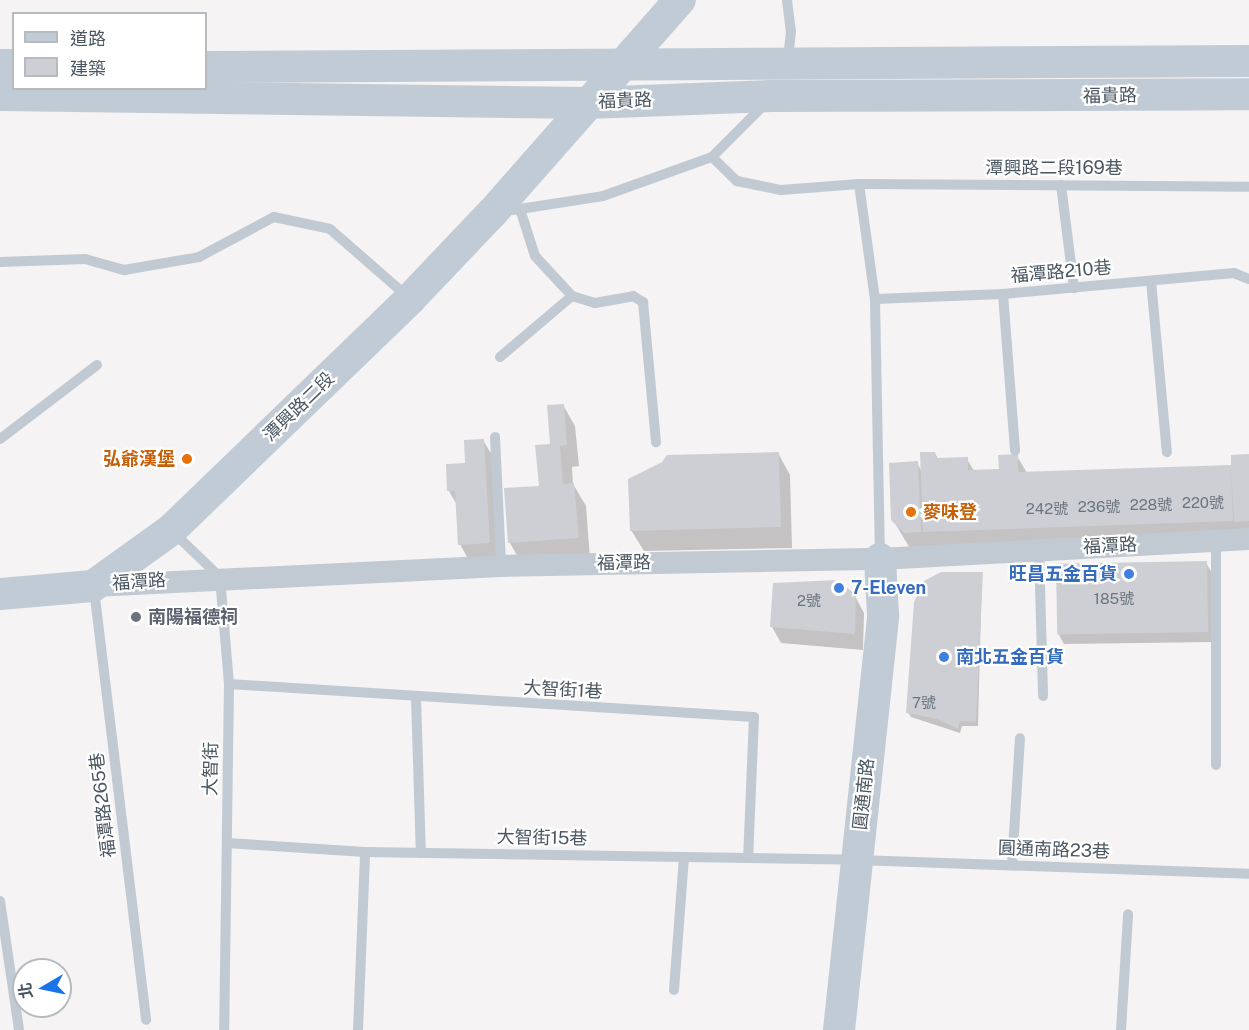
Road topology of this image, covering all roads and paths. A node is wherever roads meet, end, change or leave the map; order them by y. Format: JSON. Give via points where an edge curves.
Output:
{"nodes":[{"id":1,"x":680,"y":0,"type":"edge"},
{"id":2,"x":786,"y":0,"type":"edge"},
{"id":3,"x":1249,"y":61,"type":"edge"},
{"id":4,"x":622,"y":63,"type":"junction"},
{"id":5,"x":787,"y":63,"type":"junction"},
{"id":6,"x":207,"y":67,"type":"edge"},
{"id":7,"x":1249,"y":94,"type":"edge"},
{"id":8,"x":0,"y":95,"type":"edge"},
{"id":9,"x":773,"y":96,"type":"junction"},
{"id":10,"x":589,"y":103,"type":"junction"},
{"id":11,"x":712,"y":157,"type":"junction"},
{"id":12,"x":859,"y":184,"type":"junction"},
{"id":13,"x":1061,"y":184,"type":"junction"},
{"id":14,"x":1249,"y":187,"type":"edge"},
{"id":15,"x":506,"y":211,"type":"junction"},
{"id":16,"x":0,"y":262,"type":"edge"},
{"id":17,"x":1249,"y":279,"type":"edge"},
{"id":18,"x":1151,"y":281,"type":"junction"},
{"id":19,"x":1074,"y":288,"type":"junction"},
{"id":20,"x":1003,"y":294,"type":"junction"},
{"id":21,"x":572,"y":296,"type":"junction"},
{"id":22,"x":410,"y":299,"type":"junction"},
{"id":23,"x":875,"y":299,"type":"junction"},
{"id":24,"x":500,"y":357,"type":"dead end"},
{"id":25,"x":97,"y":365,"type":"dead end"},
{"id":26,"x":495,"y":437,"type":"dead end"},
{"id":27,"x":0,"y":439,"type":"edge"},
{"id":28,"x":656,"y":441,"type":"dead end"},
{"id":29,"x":1015,"y":451,"type":"dead end"},
{"id":30,"x":1167,"y":452,"type":"dead end"},
{"id":31,"x":171,"y":530,"type":"junction"},
{"id":32,"x":1249,"y":539,"type":"edge"},
{"id":33,"x":1216,"y":541,"type":"junction"},
{"id":34,"x":1039,"y":550,"type":"junction"},
{"id":35,"x":880,"y":559,"type":"junction"},
{"id":36,"x":501,"y":566,"type":"junction"},
{"id":37,"x":220,"y":577,"type":"junction"},
{"id":38,"x":93,"y":586,"type":"junction"},
{"id":39,"x":0,"y":594,"type":"edge"},
{"id":40,"x":229,"y":684,"type":"junction"},
{"id":41,"x":1043,"y":696,"type":"dead end"},
{"id":42,"x":416,"y":698,"type":"junction"},
{"id":43,"x":1020,"y":738,"type":"dead end"},
{"id":44,"x":1216,"y":765,"type":"dead end"},
{"id":45,"x":226,"y":843,"type":"junction"},
{"id":46,"x":365,"y":852,"type":"junction"},
{"id":47,"x":421,"y":853,"type":"junction"},
{"id":48,"x":684,"y":857,"type":"junction"},
{"id":49,"x":748,"y":858,"type":"junction"},
{"id":50,"x":857,"y":860,"type":"junction"},
{"id":51,"x":1012,"y":865,"type":"junction"},
{"id":52,"x":1249,"y":873,"type":"edge"},
{"id":53,"x":0,"y":900,"type":"edge"},
{"id":54,"x":1128,"y":914,"type":"dead end"},
{"id":55,"x":674,"y":990,"type":"dead end"},
{"id":56,"x":146,"y":1020,"type":"dead end"},
{"id":57,"x":19,"y":1030,"type":"edge"},
{"id":58,"x":224,"y":1030,"type":"edge"},
{"id":59,"x":358,"y":1030,"type":"edge"},
{"id":60,"x":839,"y":1030,"type":"edge"},
{"id":61,"x":1121,"y":1030,"type":"edge"}],
"edges":[{"from":1,"to":4,"type":"street","name":"潭興路二段"},
{"from":2,"to":5,"type":"lane","via":[[791,31]]},
{"from":3,"to":5,"type":"street","name":"福貴路"},
{"from":4,"to":5,"type":"street","name":"福貴路"},
{"from":4,"to":6,"type":"street","name":"福貴路"},
{"from":4,"to":10,"type":"street","name":"潭興路二段"},
{"from":7,"to":9,"type":"street","name":"福貴路"},
{"from":8,"to":10,"type":"street","name":"福貴路"},
{"from":9,"to":10,"type":"street","name":"福貴路"},
{"from":9,"to":11,"type":"lane"},
{"from":10,"to":15,"type":"street","name":"潭興路二段"},
{"from":11,"to":12,"type":"lane","name":"潭興路二段169巷","via":[[737,180],[781,190]]},
{"from":11,"to":15,"type":"lane","via":[[603,196]]},
{"from":12,"to":13,"type":"lane","name":"潭興路二段169巷"},
{"from":12,"to":23,"type":"lane"},
{"from":13,"to":14,"type":"lane","name":"潭興路二段169巷"},
{"from":13,"to":19,"type":"lane"},
{"from":15,"to":21,"type":"lane","via":[[535,256]]},
{"from":15,"to":22,"type":"street","name":"潭興路二段"},
{"from":16,"to":22,"type":"lane","via":[[85,259],[124,270],[199,257],[274,217],[330,229]]},
{"from":17,"to":18,"type":"lane","name":"福潭路210巷","via":[[1234,273]]},
{"from":18,"to":19,"type":"lane","name":"福潭路210巷"},
{"from":18,"to":30,"type":"lane"},
{"from":19,"to":20,"type":"lane","name":"福潭路210巷"},
{"from":20,"to":23,"type":"lane","name":"福潭路210巷"},
{"from":20,"to":29,"type":"lane"},
{"from":21,"to":24,"type":"lane"},
{"from":21,"to":28,"type":"lane","via":[[596,303],[633,296],[643,302]]},
{"from":22,"to":31,"type":"street","name":"潭興路二段"},
{"from":23,"to":35,"type":"lane"},
{"from":25,"to":27,"type":"lane"},
{"from":26,"to":36,"type":"lane"},
{"from":31,"to":37,"type":"lane"},
{"from":31,"to":38,"type":"street","name":"潭興路二段"},
{"from":32,"to":33,"type":"street","name":"福潭路"},
{"from":33,"to":34,"type":"street","name":"福潭路"},
{"from":33,"to":44,"type":"lane"},
{"from":34,"to":35,"type":"street","name":"福潭路"},
{"from":34,"to":41,"type":"lane"},
{"from":35,"to":36,"type":"street","name":"福潭路"},
{"from":35,"to":50,"type":"street","name":"圓通南路","via":[[883,615]]},
{"from":36,"to":37,"type":"street","name":"福潭路"},
{"from":37,"to":38,"type":"street","name":"福潭路"},
{"from":37,"to":40,"type":"lane","name":"大智街"},
{"from":38,"to":39,"type":"street","name":"福潭路"},
{"from":38,"to":56,"type":"lane","name":"福潭路265巷"},
{"from":40,"to":42,"type":"lane","name":"大智街1巷"},
{"from":40,"to":45,"type":"lane","name":"大智街"},
{"from":42,"to":47,"type":"lane"},
{"from":42,"to":49,"type":"lane","name":"大智街1巷","via":[[754,717]]},
{"from":43,"to":51,"type":"lane"},
{"from":45,"to":46,"type":"lane","name":"大智街15巷"},
{"from":45,"to":58,"type":"lane","name":"大智街"},
{"from":46,"to":47,"type":"lane","name":"大智街15巷"},
{"from":46,"to":59,"type":"lane"},
{"from":47,"to":48,"type":"lane","name":"大智街15巷"},
{"from":48,"to":49,"type":"lane","name":"大智街15巷"},
{"from":48,"to":55,"type":"lane"},
{"from":49,"to":50,"type":"lane","name":"大智街15巷"},
{"from":50,"to":51,"type":"lane","name":"圓通南路23巷"},
{"from":50,"to":60,"type":"street","name":"圓通南路"},
{"from":51,"to":52,"type":"lane","name":"圓通南路23巷"},
{"from":53,"to":57,"type":"lane"},
{"from":54,"to":61,"type":"lane"}]}
